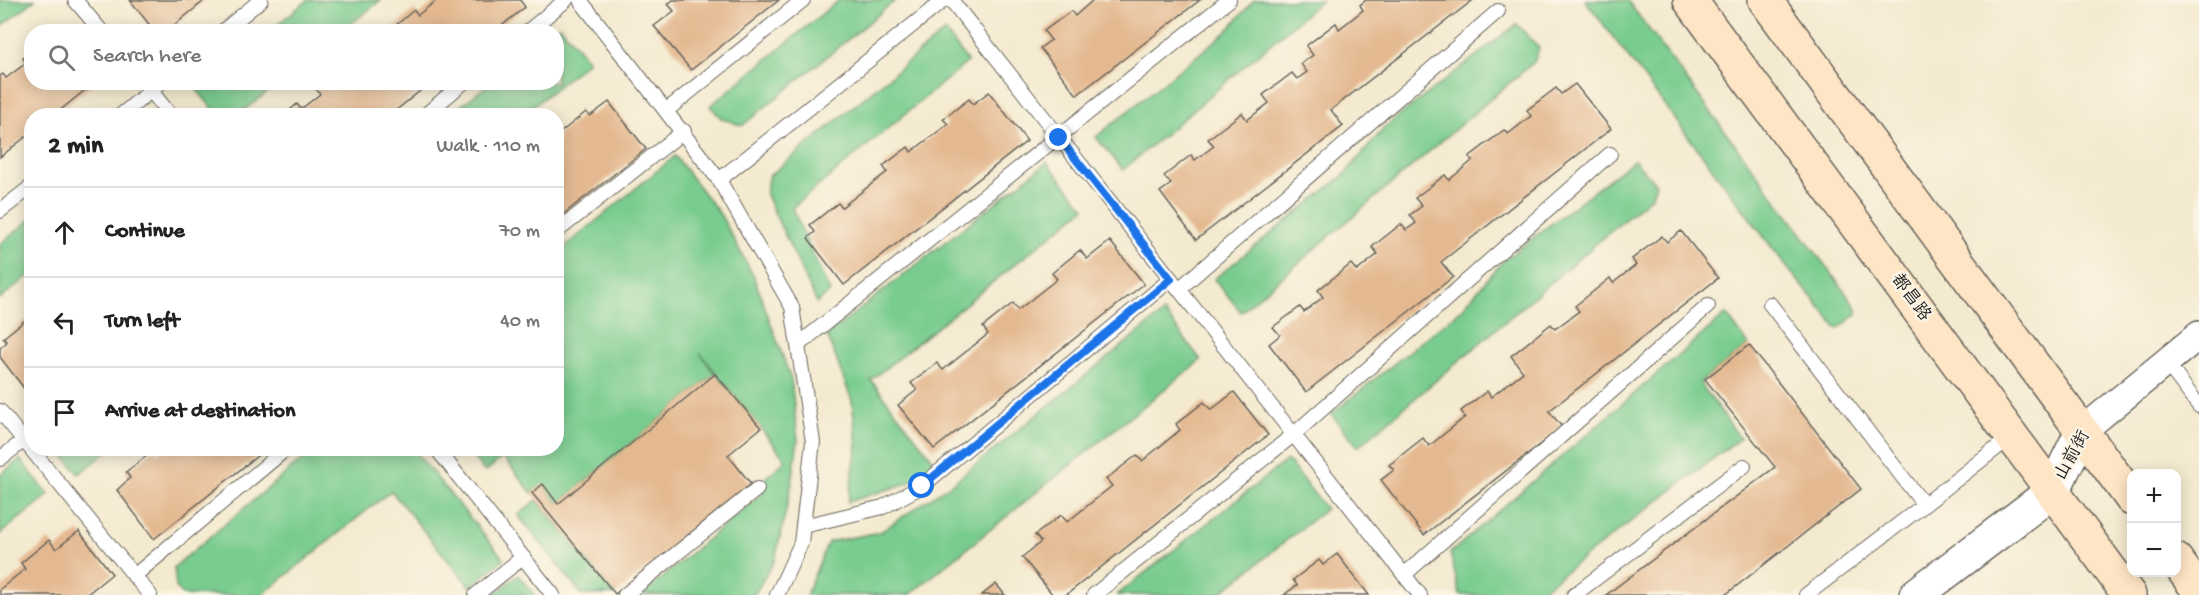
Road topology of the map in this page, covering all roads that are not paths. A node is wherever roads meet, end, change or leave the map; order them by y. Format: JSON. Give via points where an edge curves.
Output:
{"nodes":[{"id":1,"x":75,"y":0,"type":"edge"},
{"id":2,"x":261,"y":0,"type":"edge"},
{"id":3,"x":566,"y":0,"type":"edge"},
{"id":4,"x":580,"y":0,"type":"edge"},
{"id":5,"x":803,"y":0,"type":"edge"},
{"id":6,"x":944,"y":0,"type":"edge"},
{"id":7,"x":951,"y":0,"type":"edge"},
{"id":8,"x":1229,"y":0,"type":"edge"},
{"id":9,"x":1690,"y":0,"type":"edge"},
{"id":10,"x":1765,"y":0,"type":"edge"},
{"id":11,"x":1498,"y":11,"type":"dead end"},
{"id":12,"x":95,"y":24,"type":"edge"},
{"id":13,"x":232,"y":24,"type":"edge"},
{"id":14,"x":537,"y":24,"type":"edge"},
{"id":15,"x":147,"y":90,"type":"edge"},
{"id":16,"x":155,"y":90,"type":"edge"},
{"id":17,"x":455,"y":90,"type":"edge"},
{"id":18,"x":128,"y":108,"type":"edge"},
{"id":19,"x":166,"y":108,"type":"edge"},
{"id":20,"x":433,"y":108,"type":"edge"},
{"id":21,"x":666,"y":110,"type":"junction"},
{"id":22,"x":684,"y":131,"type":"junction"},
{"id":23,"x":1059,"y":138,"type":"junction"},
{"id":24,"x":1610,"y":154,"type":"dead end"},
{"id":25,"x":719,"y":180,"type":"junction"},
{"id":26,"x":24,"y":192,"type":"edge"},
{"id":27,"x":0,"y":211,"type":"edge"},
{"id":28,"x":564,"y":226,"type":"edge"},
{"id":29,"x":1175,"y":284,"type":"junction"},
{"id":30,"x":1770,"y":303,"type":"dead end"},
{"id":31,"x":1708,"y":306,"type":"dead end"},
{"id":32,"x":2199,"y":335,"type":"edge"},
{"id":33,"x":798,"y":345,"type":"junction"},
{"id":34,"x":2165,"y":361,"type":"junction"},
{"id":35,"x":2199,"y":406,"type":"edge"},
{"id":36,"x":0,"y":411,"type":"edge"},
{"id":37,"x":2082,"y":431,"type":"junction"},
{"id":38,"x":24,"y":433,"type":"edge"},
{"id":39,"x":1293,"y":435,"type":"junction"},
{"id":40,"x":2012,"y":436,"type":"junction"},
{"id":41,"x":24,"y":440,"type":"edge"},
{"id":42,"x":42,"y":456,"type":"edge"},
{"id":43,"x":277,"y":456,"type":"edge"},
{"id":44,"x":442,"y":456,"type":"edge"},
{"id":45,"x":0,"y":459,"type":"edge"},
{"id":46,"x":1744,"y":466,"type":"dead end"},
{"id":47,"x":757,"y":489,"type":"dead end"},
{"id":48,"x":2053,"y":491,"type":"junction"},
{"id":49,"x":2127,"y":492,"type":"edge"},
{"id":50,"x":1924,"y":505,"type":"junction"},
{"id":51,"x":803,"y":526,"type":"junction"},
{"id":52,"x":523,"y":557,"type":"junction"},
{"id":53,"x":2181,"y":567,"type":"edge"},
{"id":54,"x":1404,"y":575,"type":"junction"},
{"id":55,"x":134,"y":576,"type":"junction"},
{"id":56,"x":2199,"y":591,"type":"edge"},
{"id":57,"x":1412,"y":592,"type":"edge"},
{"id":58,"x":150,"y":595,"type":"edge"},
{"id":59,"x":476,"y":595,"type":"edge"},
{"id":60,"x":553,"y":595,"type":"edge"},
{"id":61,"x":626,"y":595,"type":"edge"},
{"id":62,"x":777,"y":595,"type":"edge"},
{"id":63,"x":1094,"y":595,"type":"edge"},
{"id":64,"x":1574,"y":595,"type":"edge"},
{"id":65,"x":1806,"y":595,"type":"edge"},
{"id":66,"x":1916,"y":595,"type":"edge"},
{"id":67,"x":2129,"y":595,"type":"edge"}],
"edges":[{"from":1,"to":12,"type":"lane"},
{"from":2,"to":13,"type":"lane"},
{"from":3,"to":14,"type":"lane"},
{"from":4,"to":21,"type":"lane"},
{"from":5,"to":21,"type":"lane"},
{"from":6,"to":25,"type":"lane"},
{"from":7,"to":23,"type":"lane"},
{"from":8,"to":23,"type":"lane"},
{"from":9,"to":40,"type":"main road","name":"都昌路"},
{"from":10,"to":37,"type":"main road"},
{"from":11,"to":29,"type":"lane"},
{"from":15,"to":18,"type":"lane"},
{"from":16,"to":19,"type":"lane"},
{"from":17,"to":20,"type":"lane"},
{"from":21,"to":22,"type":"lane"},
{"from":22,"to":25,"type":"lane"},
{"from":22,"to":28,"type":"lane"},
{"from":23,"to":29,"type":"lane"},
{"from":23,"to":33,"type":"lane"},
{"from":24,"to":39,"type":"lane"},
{"from":25,"to":33,"type":"lane","via":[[792,307]]},
{"from":26,"to":27,"type":"lane"},
{"from":29,"to":39,"type":"lane"},
{"from":29,"to":51,"type":"lane","via":[[922,486],[883,507]]},
{"from":30,"to":50,"type":"lane"},
{"from":31,"to":54,"type":"lane"},
{"from":32,"to":34,"type":"street","name":"山前街"},
{"from":33,"to":51,"type":"lane","via":[[813,442]]},
{"from":34,"to":35,"type":"lane"},
{"from":34,"to":37,"type":"street","name":"山前街"},
{"from":36,"to":38,"type":"lane"},
{"from":37,"to":48,"type":"street","name":"山前街"},
{"from":37,"to":49,"type":"main road"},
{"from":39,"to":54,"type":"lane"},
{"from":39,"to":63,"type":"lane"},
{"from":40,"to":48,"type":"main road","name":"都昌路"},
{"from":40,"to":50,"type":"lane"},
{"from":41,"to":45,"type":"lane"},
{"from":42,"to":55,"type":"lane"},
{"from":43,"to":55,"type":"lane"},
{"from":44,"to":52,"type":"lane"},
{"from":46,"to":64,"type":"lane"},
{"from":47,"to":61,"type":"lane"},
{"from":48,"to":66,"type":"street","name":"山前街"},
{"from":48,"to":67,"type":"main road","name":"都昌路"},
{"from":50,"to":65,"type":"lane"},
{"from":51,"to":62,"type":"lane","via":[[801,543]]},
{"from":52,"to":59,"type":"lane"},
{"from":52,"to":60,"type":"lane"},
{"from":53,"to":56,"type":"main road"},
{"from":54,"to":57,"type":"lane"},
{"from":55,"to":58,"type":"lane"}]}
